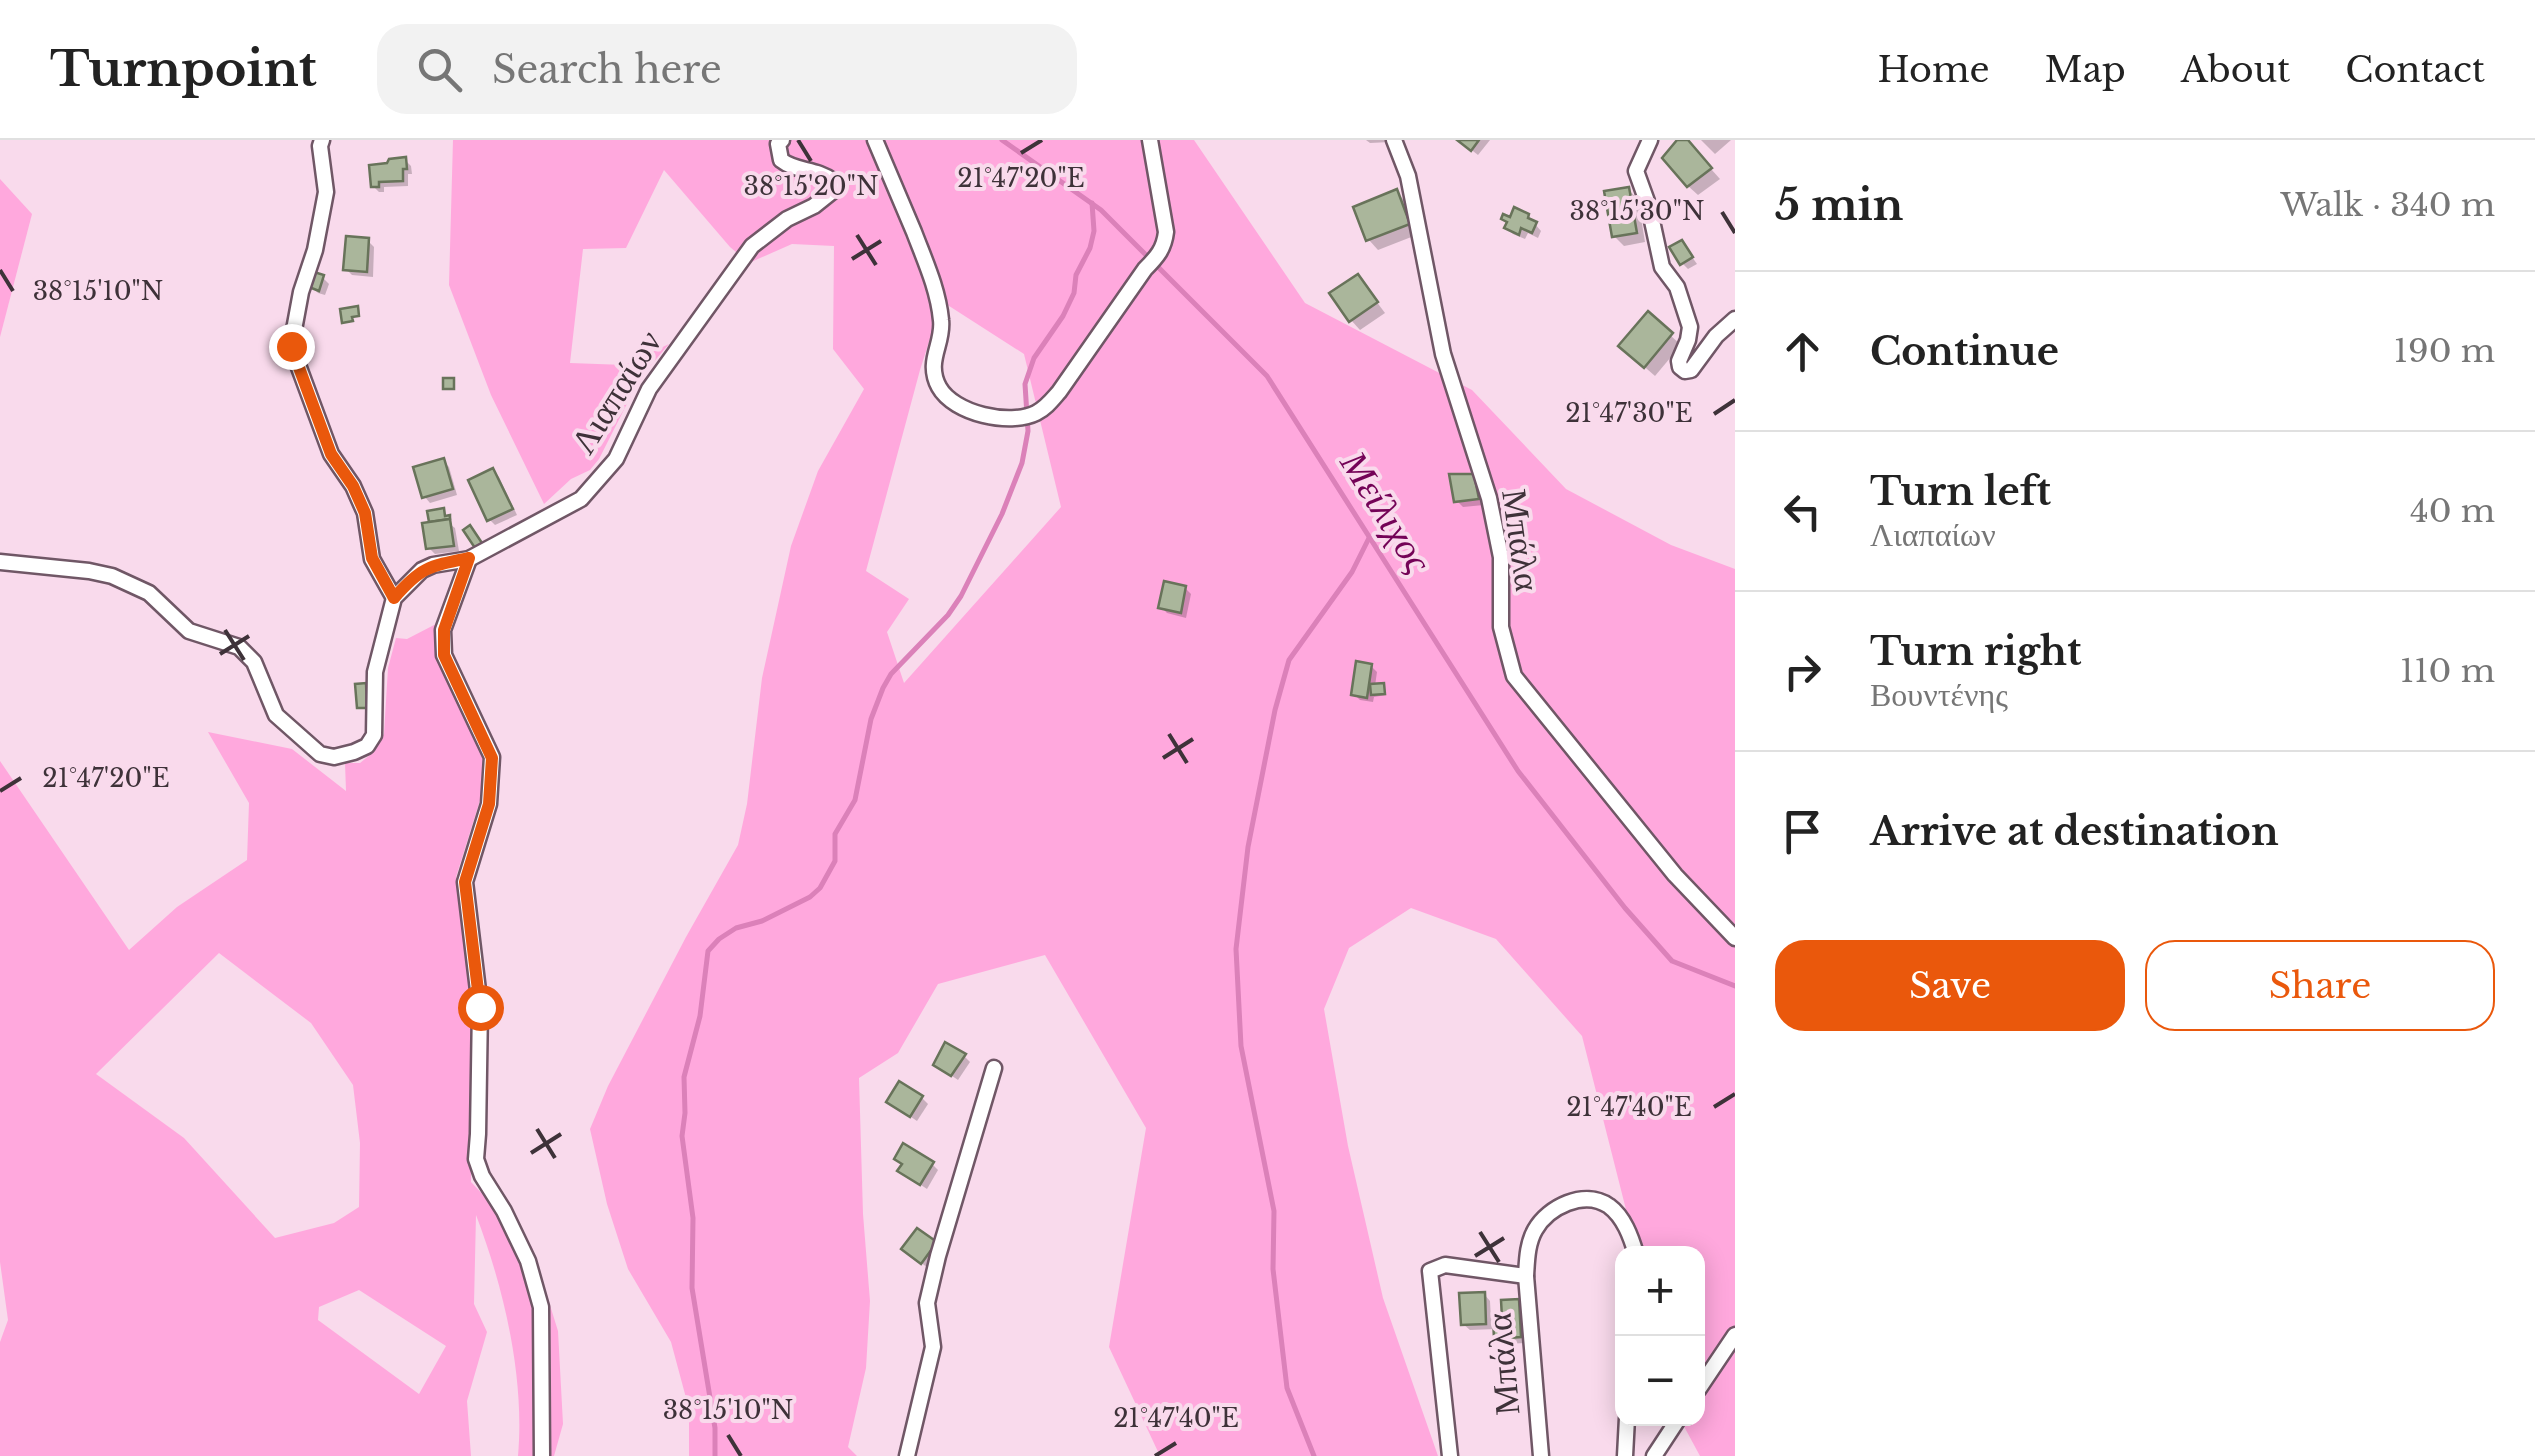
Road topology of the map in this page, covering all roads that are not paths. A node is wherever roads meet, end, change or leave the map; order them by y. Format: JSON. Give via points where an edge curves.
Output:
{"nodes":[{"id":1,"x":322,"y":140,"type":"edge"},
{"id":2,"x":782,"y":140,"type":"edge"},
{"id":3,"x":875,"y":140,"type":"edge"},
{"id":4,"x":1150,"y":140,"type":"edge"},
{"id":5,"x":1394,"y":140,"type":"edge"},
{"id":6,"x":1650,"y":140,"type":"edge"},
{"id":7,"x":1735,"y":319,"type":"edge"},
{"id":8,"x":469,"y":558,"type":"junction"},
{"id":9,"x":0,"y":562,"type":"edge"},
{"id":10,"x":394,"y":598,"type":"junction"},
{"id":11,"x":1735,"y":938,"type":"edge"},
{"id":12,"x":994,"y":1068,"type":"dead end"},
{"id":13,"x":1633,"y":1246,"type":"edge"},
{"id":14,"x":1526,"y":1276,"type":"junction"},
{"id":15,"x":1735,"y":1336,"type":"edge"},
{"id":16,"x":1705,"y":1380,"type":"edge"},
{"id":17,"x":1628,"y":1426,"type":"edge"},
{"id":18,"x":1673,"y":1426,"type":"edge"},
{"id":19,"x":542,"y":1456,"type":"edge"},
{"id":20,"x":907,"y":1456,"type":"edge"},
{"id":21,"x":1450,"y":1456,"type":"edge"},
{"id":22,"x":1540,"y":1456,"type":"edge"},
{"id":23,"x":1626,"y":1456,"type":"edge"},
{"id":24,"x":1654,"y":1456,"type":"edge"}],
"edges":[{"from":1,"to":10,"type":"street","via":[[326,192],[291,346],[331,454],[365,513],[372,558]]},
{"from":2,"to":8,"type":"street","name":"Λιαπαίων","via":[[781,160],[825,174],[834,190],[752,246],[649,388],[616,459],[581,499]]},
{"from":3,"to":4,"type":"street","via":[[934,282],[942,326],[933,371],[938,386],[947,399],[977,413],[1018,418],[1034,414],[1059,392],[1164,245]]},
{"from":5,"to":11,"type":"street","name":"Μπάλα","via":[[1408,176],[1443,354],[1489,498],[1501,556],[1500,626],[1514,676]]},
{"from":6,"to":7,"type":"street","via":[[1636,171],[1662,267],[1690,326],[1680,368],[1691,370]]},
{"from":8,"to":10,"type":"street","name":"Λιαπαίων","via":[[422,570]]},
{"from":8,"to":19,"type":"street","via":[[444,630],[444,655],[492,758],[489,804],[465,882],[480,1007],[476,1159],[528,1261],[542,1307]]},
{"from":9,"to":10,"type":"street","via":[[112,576],[149,594],[189,631],[239,646],[254,662],[276,715],[320,754],[334,757],[366,746],[374,735],[375,672]]},
{"from":12,"to":20,"type":"street","via":[[931,1288],[934,1347]]},
{"from":13,"to":14,"type":"street","name":"Μπάλα","via":[[1608,1205],[1578,1200],[1560,1206],[1534,1232]]},
{"from":14,"to":21,"type":"street","via":[[1445,1265],[1430,1270]]},
{"from":14,"to":22,"type":"street","name":"Μπάλα"},
{"from":15,"to":16,"type":"street"},
{"from":17,"to":23,"type":"street"},
{"from":18,"to":24,"type":"street"}]}
